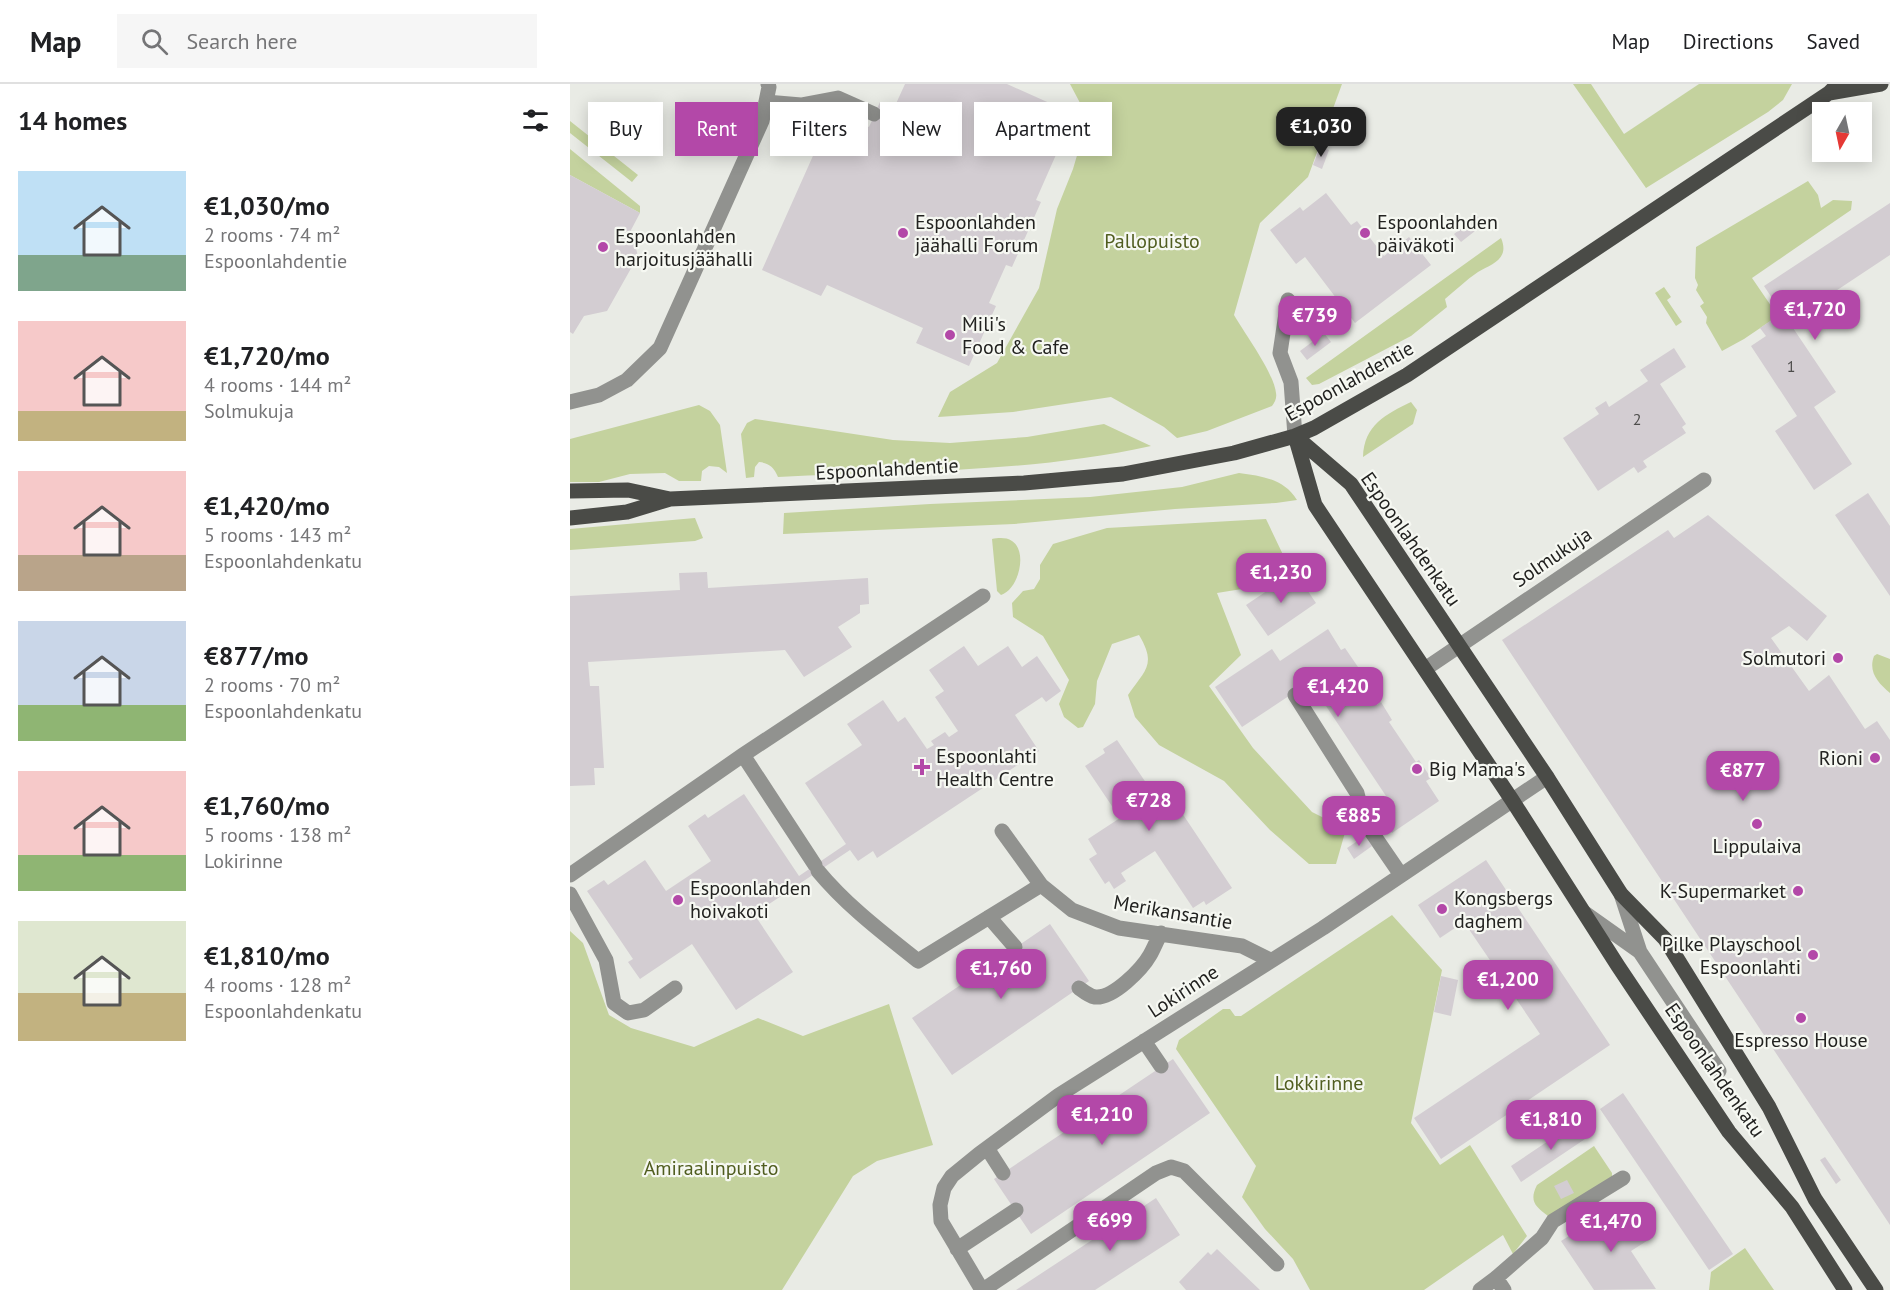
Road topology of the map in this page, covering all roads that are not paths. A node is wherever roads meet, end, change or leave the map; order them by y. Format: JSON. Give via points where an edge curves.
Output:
{"nodes":[{"id":1,"x":768,"y":84,"type":"edge"},
{"id":2,"x":1881,"y":84,"type":"edge"},
{"id":3,"x":1830,"y":87,"type":"edge"},
{"id":4,"x":766,"y":102,"type":"junction"},
{"id":5,"x":874,"y":114,"type":"dead end"},
{"id":6,"x":1288,"y":300,"type":"dead end"},
{"id":7,"x":570,"y":402,"type":"edge"},
{"id":8,"x":1295,"y":436,"type":"junction"},
{"id":9,"x":1704,"y":480,"type":"dead end"},
{"id":10,"x":570,"y":491,"type":"edge"},
{"id":11,"x":670,"y":499,"type":"junction"},
{"id":12,"x":570,"y":518,"type":"edge"},
{"id":13,"x":983,"y":596,"type":"dead end"},
{"id":14,"x":1459,"y":646,"type":"junction"},
{"id":15,"x":1425,"y":669,"type":"junction"},
{"id":16,"x":1295,"y":695,"type":"dead end"},
{"id":17,"x":743,"y":756,"type":"junction"},
{"id":18,"x":1547,"y":777,"type":"junction"},
{"id":19,"x":1512,"y":800,"type":"junction"},
{"id":20,"x":1002,"y":831,"type":"dead end"},
{"id":21,"x":570,"y":875,"type":"edge"},
{"id":22,"x":1401,"y":875,"type":"junction"},
{"id":23,"x":1041,"y":885,"type":"junction"},
{"id":24,"x":570,"y":894,"type":"edge"},
{"id":25,"x":1621,"y":894,"type":"junction"},
{"id":26,"x":1585,"y":913,"type":"junction"},
{"id":27,"x":989,"y":917,"type":"junction"},
{"id":28,"x":1161,"y":933,"type":"junction"},
{"id":29,"x":1016,"y":947,"type":"dead end"},
{"id":30,"x":1640,"y":952,"type":"junction"},
{"id":31,"x":1270,"y":960,"type":"junction"},
{"id":32,"x":675,"y":987,"type":"dead end"},
{"id":33,"x":1079,"y":988,"type":"dead end"},
{"id":34,"x":1144,"y":1041,"type":"junction"},
{"id":35,"x":1161,"y":1066,"type":"dead end"},
{"id":36,"x":1719,"y":1071,"type":"dead end"},
{"id":37,"x":987,"y":1148,"type":"junction"},
{"id":38,"x":1003,"y":1173,"type":"dead end"},
{"id":39,"x":1623,"y":1178,"type":"dead end"},
{"id":40,"x":1016,"y":1210,"type":"dead end"},
{"id":41,"x":957,"y":1249,"type":"junction"},
{"id":42,"x":1277,"y":1264,"type":"dead end"},
{"id":43,"x":1500,"y":1284,"type":"edge"},
{"id":44,"x":982,"y":1290,"type":"edge"},
{"id":45,"x":1480,"y":1290,"type":"edge"},
{"id":46,"x":1845,"y":1290,"type":"edge"},
{"id":47,"x":1876,"y":1290,"type":"edge"}],
"edges":[{"from":1,"to":4,"type":"street"},
{"from":2,"to":3,"type":"main road","name":"Espoonlahdentie"},
{"from":3,"to":8,"type":"main road","name":"Espoonlahdentie","via":[[1407,375]]},
{"from":4,"to":5,"type":"street","via":[[801,105],[838,98]]},
{"from":4,"to":7,"type":"street","via":[[762,121],[660,348],[627,380],[599,395]]},
{"from":6,"to":8,"type":"street","via":[[1280,353],[1290,382]]},
{"from":8,"to":11,"type":"main road","name":"Espoonlahdentie","via":[[1234,453],[1123,474],[1024,483]]},
{"from":8,"to":14,"type":"main road","name":"Espoonlahdenkatu","via":[[1351,484]]},
{"from":8,"to":15,"type":"main road","name":"Espoonlahdenkatu","via":[[1315,505]]},
{"from":9,"to":14,"type":"street","name":"Solmukuja"},
{"from":10,"to":11,"type":"main road","name":"Espoonlahdentie","via":[[628,490]]},
{"from":11,"to":12,"type":"main road","name":"Espoonlahdentie","via":[[627,512]]},
{"from":13,"to":17,"type":"street"},
{"from":14,"to":15,"type":"street","name":"Solmukuja"},
{"from":14,"to":18,"type":"main road","name":"Espoonlahdenkatu"},
{"from":15,"to":19,"type":"main road","name":"Espoonlahdenkatu"},
{"from":16,"to":22,"type":"street","via":[[1358,793],[1364,821]]},
{"from":17,"to":21,"type":"street"},
{"from":17,"to":27,"type":"street","via":[[831,887],[918,961]]},
{"from":18,"to":19,"type":"street","name":"Lokirinne"},
{"from":18,"to":25,"type":"main road","name":"Espoonlahdenkatu"},
{"from":19,"to":22,"type":"street","name":"Lokirinne"},
{"from":19,"to":26,"type":"main road","name":"Espoonlahdenkatu"},
{"from":20,"to":23,"type":"street","name":"Merikansantie"},
{"from":22,"to":31,"type":"street","name":"Lokirinne"},
{"from":23,"to":27,"type":"street"},
{"from":23,"to":28,"type":"street","name":"Merikansantie","via":[[1072,910],[1119,928]]},
{"from":24,"to":32,"type":"street","via":[[606,960],[614,1003],[628,1013],[644,1010]]},
{"from":25,"to":30,"type":"street"},
{"from":25,"to":47,"type":"main road","name":"Espoonlahdenkatu","via":[[1665,939],[1769,1107],[1815,1199]]},
{"from":26,"to":30,"type":"street"},
{"from":26,"to":46,"type":"main road","name":"Espoonlahdenkatu","via":[[1729,1131],[1792,1207]]},
{"from":27,"to":29,"type":"street"},
{"from":28,"to":31,"type":"street","name":"Merikansantie","via":[[1242,945]]},
{"from":28,"to":33,"type":"street","via":[[1134,975],[1108,994],[1096,997]]},
{"from":30,"to":36,"type":"street"},
{"from":31,"to":34,"type":"street","name":"Lokirinne"},
{"from":34,"to":35,"type":"street"},
{"from":34,"to":37,"type":"street","name":"Lokirinne","via":[[1059,1095]]},
{"from":37,"to":38,"type":"street"},
{"from":37,"to":41,"type":"street","name":"Lokirinne","via":[[952,1176],[944,1188],[941,1221]]},
{"from":39,"to":43,"type":"street","via":[[1553,1221]]},
{"from":40,"to":41,"type":"street"},
{"from":41,"to":44,"type":"street","name":"Lokirinne"},
{"from":42,"to":44,"type":"street","via":[[1184,1170],[1171,1167],[1156,1173]]},
{"from":43,"to":45,"type":"street"}]}
